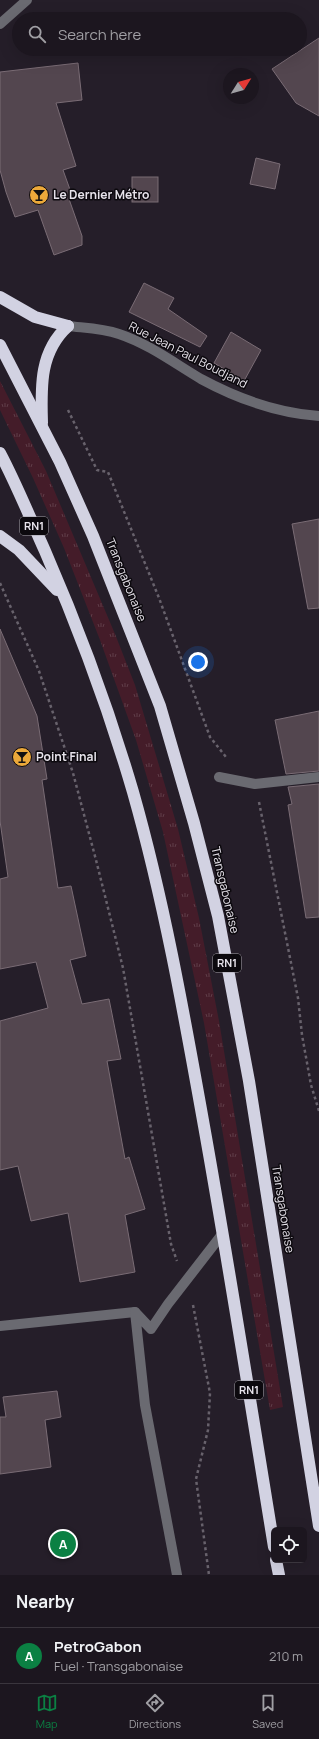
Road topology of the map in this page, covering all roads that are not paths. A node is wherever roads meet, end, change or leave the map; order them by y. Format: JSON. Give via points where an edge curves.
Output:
{"nodes":[{"id":1,"x":27,"y":0,"type":"edge"},
{"id":2,"x":14,"y":12,"type":"edge"},
{"id":3,"x":12,"y":13,"type":"edge"},
{"id":4,"x":0,"y":24,"type":"edge"},
{"id":5,"x":0,"y":297,"type":"edge"},
{"id":6,"x":68,"y":326,"type":"junction"},
{"id":7,"x":0,"y":345,"type":"edge"},
{"id":8,"x":319,"y":416,"type":"edge"},
{"id":9,"x":42,"y":426,"type":"junction"},
{"id":10,"x":0,"y":453,"type":"edge"},
{"id":11,"x":0,"y":536,"type":"edge"},
{"id":12,"x":66,"y":599,"type":"junction"},
{"id":13,"x":319,"y":777,"type":"edge"},
{"id":14,"x":219,"y":778,"type":"dead end"},
{"id":15,"x":223,"y":1233,"type":"junction"},
{"id":16,"x":135,"y":1312,"type":"junction"},
{"id":17,"x":0,"y":1326,"type":"edge"},
{"id":18,"x":319,"y":1526,"type":"edge"},
{"id":19,"x":271,"y":1529,"type":"edge"},
{"id":20,"x":277,"y":1563,"type":"edge"},
{"id":21,"x":177,"y":1575,"type":"edge"},
{"id":22,"x":279,"y":1575,"type":"edge"}],
"edges":[{"from":1,"to":2,"type":"street"},
{"from":3,"to":4,"type":"street"},
{"from":5,"to":6,"type":"highway","via":[[35,317]]},
{"from":6,"to":8,"type":"street","name":"Rue Jean Paul Boudjand","via":[[118,333],[144,344],[225,391],[278,410]]},
{"from":6,"to":9,"type":"highway","via":[[52,344],[46,359],[43,373]]},
{"from":7,"to":9,"type":"highway","number":"RN1"},
{"from":9,"to":18,"type":"highway","name":"Transgabonaise","number":"RN1","via":[[93,536],[160,706],[200,844],[218,916],[249,1081]]},
{"from":10,"to":12,"type":"highway","number":"RN1"},
{"from":11,"to":12,"type":"highway","via":[[19,550]]},
{"from":12,"to":15,"type":"highway","number":"RN1","via":[[131,785],[160,901],[186,1027]]},
{"from":13,"to":14,"type":"street","via":[[255,784]]},
{"from":15,"to":16,"type":"street","via":[[151,1329]]},
{"from":15,"to":19,"type":"highway","number":"RN1"},
{"from":16,"to":17,"type":"street"},
{"from":16,"to":21,"type":"street","via":[[145,1405]]},
{"from":20,"to":22,"type":"highway"}]}
